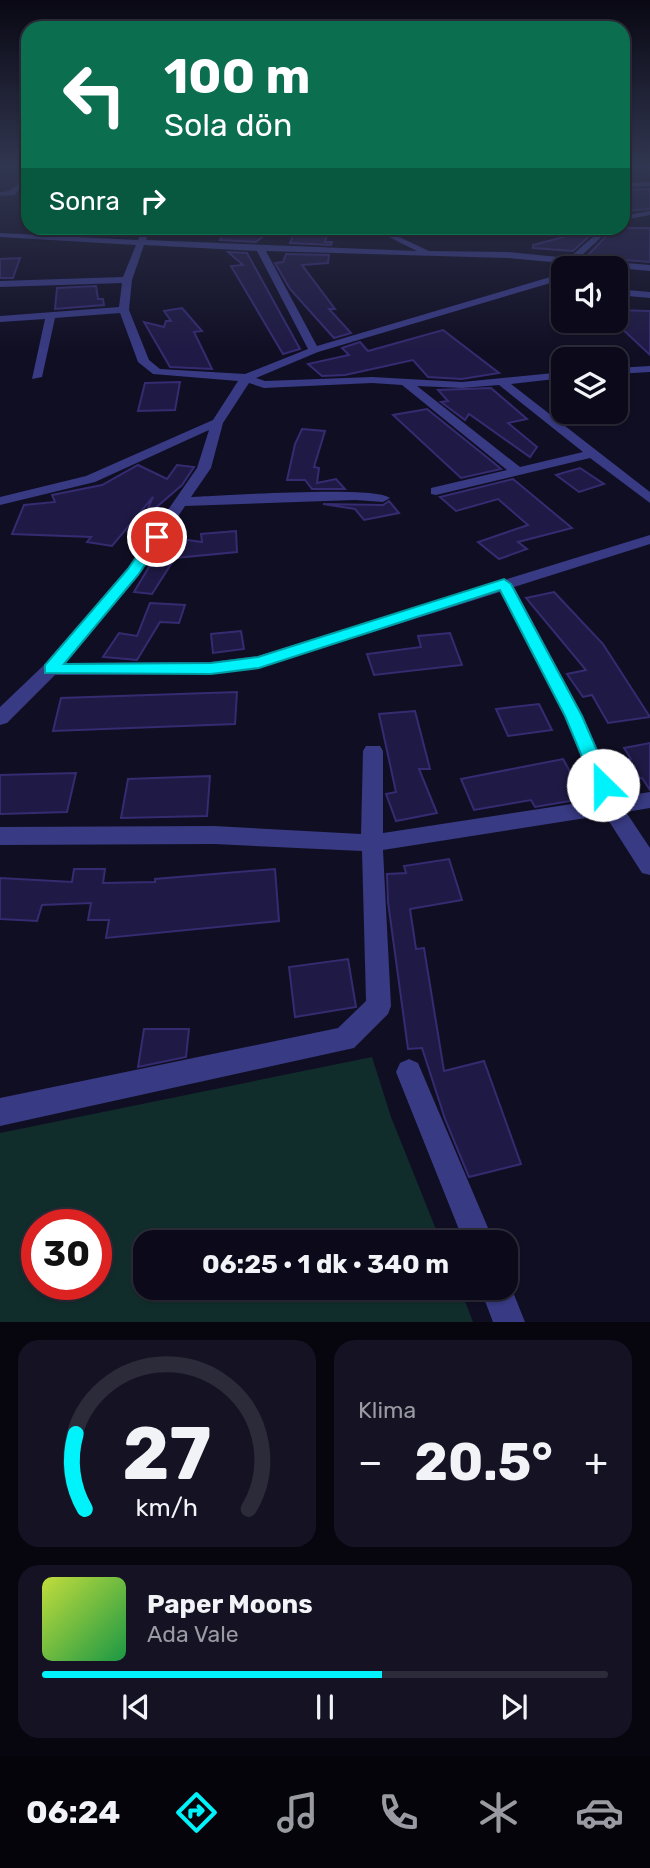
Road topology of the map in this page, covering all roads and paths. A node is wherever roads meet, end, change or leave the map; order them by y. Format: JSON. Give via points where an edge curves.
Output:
{"nodes":[{"id":1,"x":0,"y":235,"type":"edge"},
{"id":2,"x":144,"y":235,"type":"edge"},
{"id":3,"x":390,"y":235,"type":"edge"},
{"id":4,"x":599,"y":235,"type":"edge"},
{"id":5,"x":143,"y":241,"type":"junction"},
{"id":6,"x":261,"y":250,"type":"junction"},
{"id":7,"x":425,"y":252,"type":"junction"},
{"id":8,"x":507,"y":255,"type":"junction"},
{"id":9,"x":576,"y":256,"type":"edge"},
{"id":10,"x":551,"y":259,"type":"edge"},
{"id":11,"x":628,"y":267,"type":"edge"},
{"id":12,"x":650,"y":268,"type":"edge"},
{"id":13,"x":525,"y":269,"type":"dead end"},
{"id":14,"x":551,"y":278,"type":"edge"},
{"id":15,"x":127,"y":280,"type":"junction"},
{"id":16,"x":539,"y":280,"type":"junction"},
{"id":17,"x":551,"y":283,"type":"edge"},
{"id":18,"x":0,"y":284,"type":"edge"},
{"id":19,"x":628,"y":293,"type":"edge"},
{"id":20,"x":650,"y":295,"type":"edge"},
{"id":21,"x":124,"y":310,"type":"junction"},
{"id":22,"x":51,"y":315,"type":"junction"},
{"id":23,"x":0,"y":319,"type":"edge"},
{"id":24,"x":314,"y":350,"type":"junction"},
{"id":25,"x":650,"y":369,"type":"edge"},
{"id":26,"x":628,"y":370,"type":"edge"},
{"id":27,"x":551,"y":376,"type":"edge"},
{"id":28,"x":36,"y":377,"type":"dead end"},
{"id":29,"x":246,"y":378,"type":"junction"},
{"id":30,"x":501,"y":381,"type":"junction"},
{"id":31,"x":407,"y":384,"type":"junction"},
{"id":32,"x":217,"y":424,"type":"junction"},
{"id":33,"x":591,"y":454,"type":"junction"},
{"id":34,"x":517,"y":472,"type":"junction"},
{"id":35,"x":436,"y":491,"type":"dead end"},
{"id":36,"x":383,"y":498,"type":"dead end"},
{"id":37,"x":650,"y":499,"type":"edge"},
{"id":38,"x":0,"y":500,"type":"edge"},
{"id":39,"x":181,"y":502,"type":"junction"},
{"id":40,"x":650,"y":539,"type":"edge"},
{"id":41,"x":504,"y":584,"type":"junction"},
{"id":42,"x":50,"y":669,"type":"junction"},
{"id":43,"x":0,"y":718,"type":"edge"},
{"id":44,"x":373,"y":751,"type":"dead end"},
{"id":45,"x":650,"y":800,"type":"edge"},
{"id":46,"x":612,"y":808,"type":"junction"},
{"id":47,"x":0,"y":836,"type":"edge"},
{"id":48,"x":372,"y":843,"type":"junction"},
{"id":49,"x":650,"y":866,"type":"edge"},
{"id":50,"x":409,"y":1072,"type":"dead end"},
{"id":51,"x":0,"y":1112,"type":"edge"},
{"id":52,"x":473,"y":1230,"type":"edge"},
{"id":53,"x":501,"y":1300,"type":"edge"},
{"id":54,"x":509,"y":1322,"type":"edge"}],
"edges":[{"from":1,"to":5,"type":"street"},
{"from":2,"to":5,"type":"street"},
{"from":3,"to":7,"type":"street"},
{"from":4,"to":9,"type":"street"},
{"from":5,"to":6,"type":"street"},
{"from":5,"to":15,"type":"street"},
{"from":6,"to":7,"type":"street"},
{"from":6,"to":24,"type":"street"},
{"from":7,"to":8,"type":"street"},
{"from":8,"to":10,"type":"street"},
{"from":8,"to":13,"type":"street"},
{"from":11,"to":12,"type":"street"},
{"from":14,"to":16,"type":"street"},
{"from":15,"to":18,"type":"street"},
{"from":15,"to":21,"type":"street"},
{"from":16,"to":17,"type":"street"},
{"from":16,"to":24,"type":"street"},
{"from":19,"to":20,"type":"street"},
{"from":21,"to":22,"type":"street"},
{"from":21,"to":29,"type":"street","via":[[144,362],[157,372]]},
{"from":22,"to":23,"type":"street"},
{"from":22,"to":28,"type":"street"},
{"from":24,"to":29,"type":"street"},
{"from":25,"to":26,"type":"street"},
{"from":27,"to":30,"type":"street"},
{"from":29,"to":31,"type":"street","via":[[264,385],[372,380]]},
{"from":29,"to":32,"type":"street"},
{"from":30,"to":31,"type":"street"},
{"from":30,"to":33,"type":"street"},
{"from":31,"to":34,"type":"street"},
{"from":32,"to":38,"type":"street","via":[[89,480]]},
{"from":32,"to":39,"type":"street","via":[[204,468]]},
{"from":33,"to":34,"type":"street"},
{"from":33,"to":37,"type":"street"},
{"from":34,"to":35,"type":"street"},
{"from":36,"to":39,"type":"street"},
{"from":39,"to":42,"type":"street","via":[[133,572]]},
{"from":40,"to":41,"type":"street"},
{"from":41,"to":42,"type":"street","via":[[259,662],[211,668]]},
{"from":41,"to":46,"type":"street","via":[[574,716]]},
{"from":42,"to":43,"type":"street"},
{"from":44,"to":48,"type":"street"},
{"from":45,"to":46,"type":"street"},
{"from":46,"to":48,"type":"street"},
{"from":46,"to":49,"type":"street"},
{"from":47,"to":48,"type":"street","via":[[214,835]]},
{"from":48,"to":51,"type":"street","via":[[379,1006],[345,1039]]},
{"from":50,"to":52,"type":"street"},
{"from":53,"to":54,"type":"street"}]}
